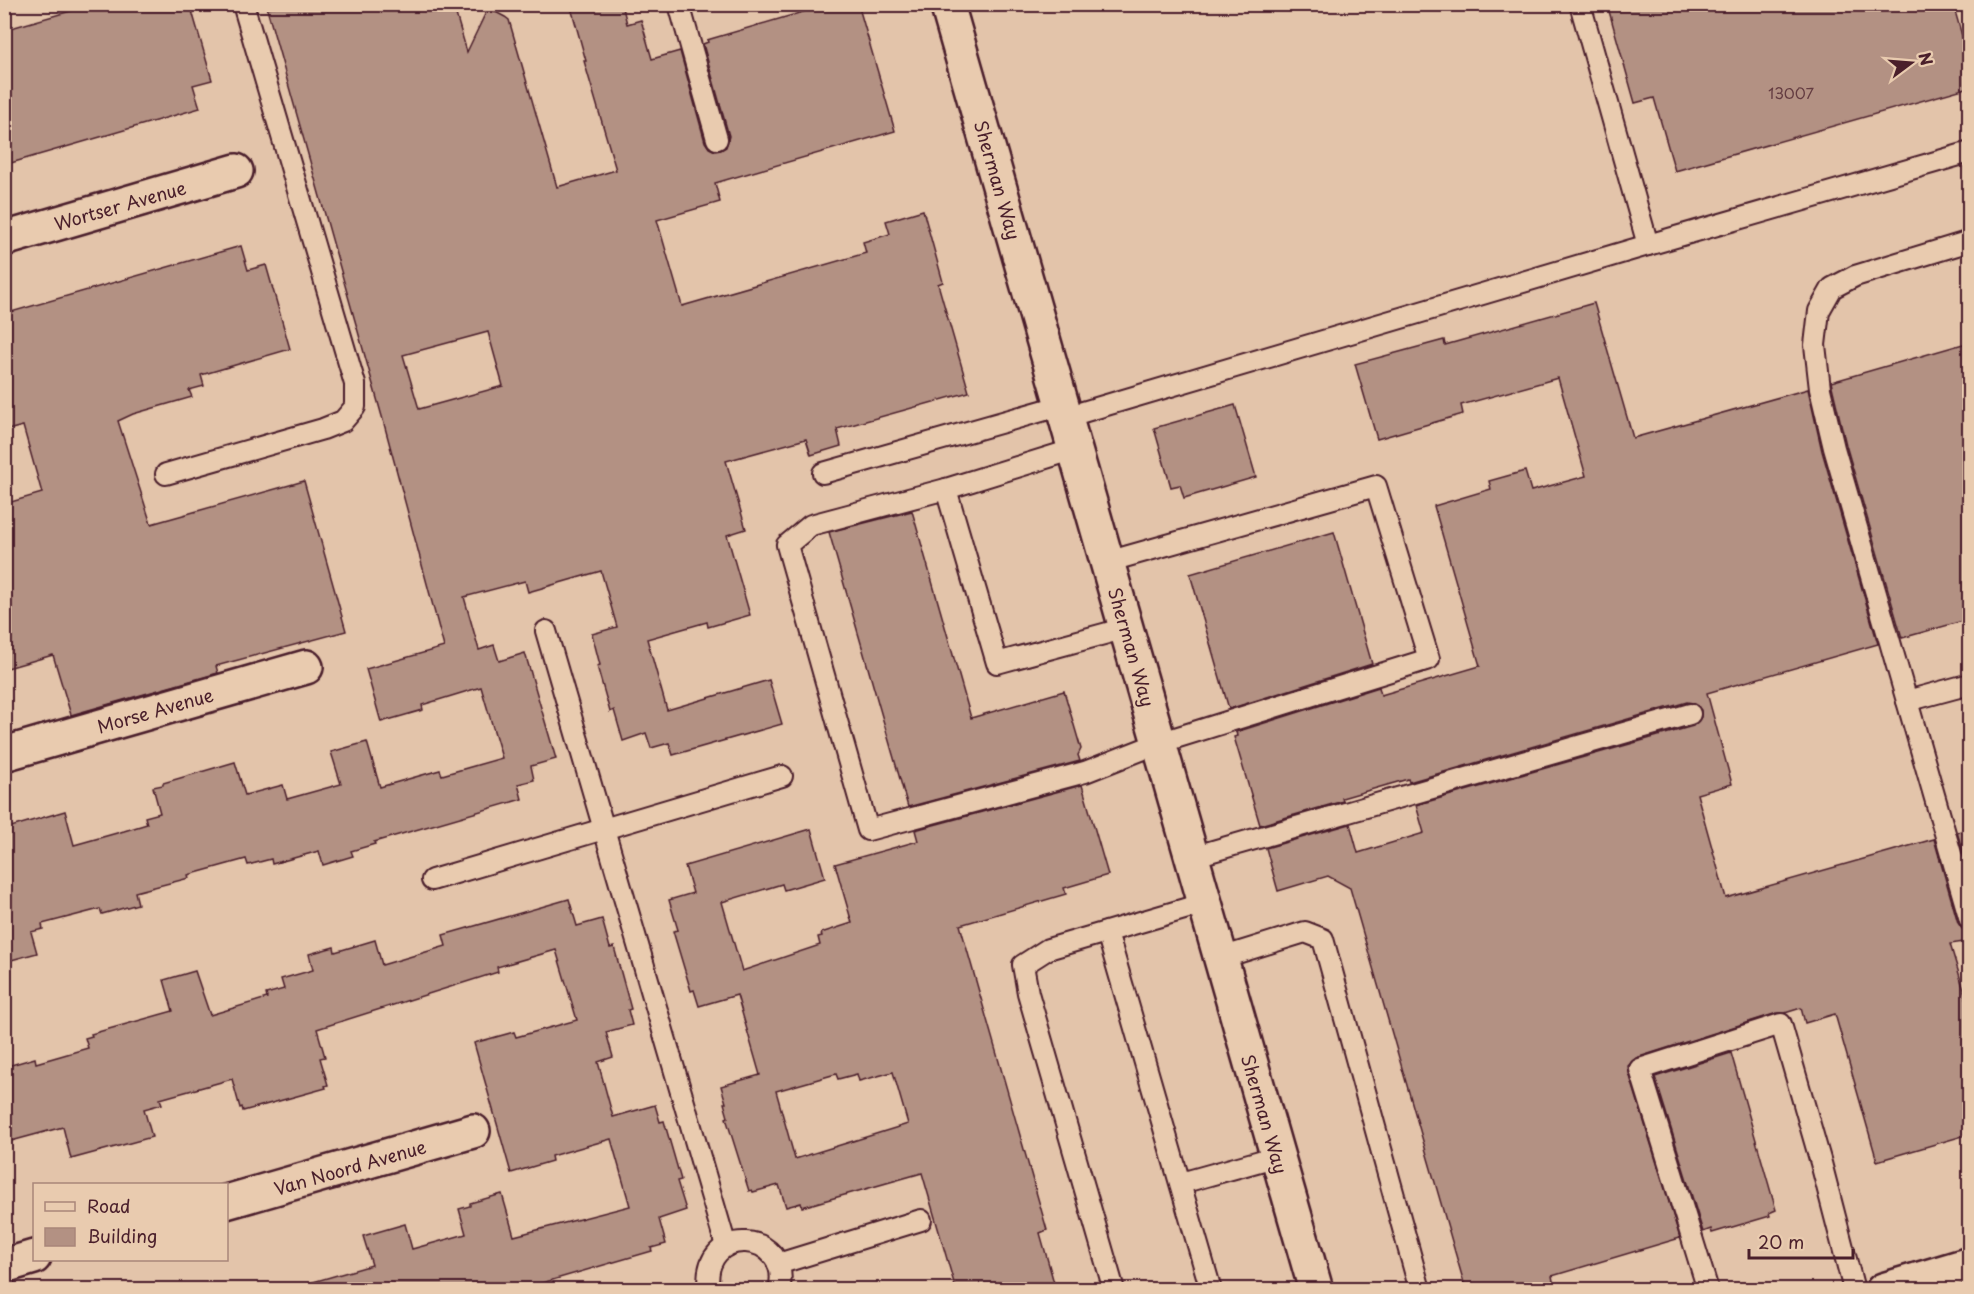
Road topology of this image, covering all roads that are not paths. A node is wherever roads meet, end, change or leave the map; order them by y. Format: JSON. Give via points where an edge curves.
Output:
{"nodes":[{"id":1,"x":243,"y":4,"type":"edge"},
{"id":2,"x":679,"y":4,"type":"edge"},
{"id":3,"x":947,"y":4,"type":"edge"},
{"id":4,"x":1580,"y":4,"type":"edge"},
{"id":5,"x":717,"y":139,"type":"dead end"},
{"id":6,"x":1970,"y":152,"type":"edge"},
{"id":7,"x":236,"y":171,"type":"dead end"},
{"id":8,"x":4,"y":239,"type":"edge"},
{"id":9,"x":1970,"y":241,"type":"edge"},
{"id":10,"x":1648,"y":245,"type":"junction"},
{"id":11,"x":1064,"y":411,"type":"junction"},
{"id":12,"x":1075,"y":449,"type":"junction"},
{"id":13,"x":823,"y":473,"type":"dead end"},
{"id":14,"x":166,"y":474,"type":"dead end"},
{"id":15,"x":946,"y":489,"type":"junction"},
{"id":16,"x":1107,"y":562,"type":"junction"},
{"id":17,"x":1126,"y":628,"type":"junction"},
{"id":18,"x":546,"y":631,"type":"dead end"},
{"id":19,"x":306,"y":667,"type":"dead end"},
{"id":20,"x":1970,"y":684,"type":"edge"},
{"id":21,"x":1907,"y":701,"type":"junction"},
{"id":22,"x":1690,"y":714,"type":"dead end"},
{"id":23,"x":1159,"y":742,"type":"junction"},
{"id":24,"x":4,"y":754,"type":"edge"},
{"id":25,"x":782,"y":776,"type":"dead end"},
{"id":26,"x":603,"y":830,"type":"junction"},
{"id":27,"x":1192,"y":857,"type":"junction"},
{"id":28,"x":432,"y":880,"type":"dead end"},
{"id":29,"x":1205,"y":903,"type":"junction"},
{"id":30,"x":1970,"y":920,"type":"edge"},
{"id":31,"x":1107,"y":932,"type":"junction"},
{"id":32,"x":1221,"y":958,"type":"junction"},
{"id":33,"x":473,"y":1131,"type":"dead end"},
{"id":34,"x":1278,"y":1156,"type":"junction"},
{"id":35,"x":1181,"y":1183,"type":"junction"},
{"id":36,"x":228,"y":1201,"type":"edge"},
{"id":37,"x":921,"y":1220,"type":"dead end"},
{"id":38,"x":726,"y":1246,"type":"junction"},
{"id":39,"x":33,"y":1257,"type":"edge"},
{"id":40,"x":778,"y":1264,"type":"junction"},
{"id":41,"x":1970,"y":1264,"type":"edge"},
{"id":42,"x":4,"y":1266,"type":"edge"},
{"id":43,"x":1893,"y":1288,"type":"edge"},
{"id":44,"x":709,"y":1290,"type":"edge"},
{"id":45,"x":779,"y":1290,"type":"edge"},
{"id":46,"x":1114,"y":1290,"type":"edge"},
{"id":47,"x":1211,"y":1290,"type":"edge"},
{"id":48,"x":1316,"y":1290,"type":"edge"},
{"id":49,"x":1420,"y":1290,"type":"edge"},
{"id":50,"x":1708,"y":1290,"type":"edge"},
{"id":51,"x":1854,"y":1290,"type":"edge"}],
"edges":[{"from":1,"to":14,"type":"lane","via":[[355,384],[355,407],[342,421],[323,429]]},
{"from":2,"to":5,"type":"lane"},
{"from":3,"to":11,"type":"main road","name":"Sherman Way"},
{"from":4,"to":10,"type":"lane"},
{"from":6,"to":10,"type":"lane"},
{"from":7,"to":8,"type":"main road","name":"Wortser Avenue"},
{"from":9,"to":21,"type":"lane","via":[[1855,276],[1832,288],[1819,311],[1815,345],[1834,448]]},
{"from":10,"to":11,"type":"lane"},
{"from":11,"to":12,"type":"main road","name":"Sherman Way"},
{"from":11,"to":13,"type":"lane"},
{"from":12,"to":15,"type":"lane"},
{"from":12,"to":16,"type":"main road","name":"Sherman Way"},
{"from":15,"to":17,"type":"lane","via":[[997,663]]},
{"from":15,"to":23,"type":"lane","via":[[811,525],[787,544],[868,830],[1085,771]]},
{"from":16,"to":17,"type":"main road","name":"Sherman Way"},
{"from":16,"to":23,"type":"lane","via":[[1376,486],[1428,659]]},
{"from":17,"to":23,"type":"main road","name":"Sherman Way"},
{"from":18,"to":26,"type":"lane"},
{"from":19,"to":24,"type":"main road","name":"Morse Avenue"},
{"from":20,"to":21,"type":"lane"},
{"from":21,"to":30,"type":"lane"},
{"from":22,"to":27,"type":"lane"},
{"from":23,"to":27,"type":"main road","name":"Sherman Way"},
{"from":25,"to":26,"type":"lane"},
{"from":26,"to":28,"type":"lane"},
{"from":26,"to":38,"type":"lane"},
{"from":27,"to":29,"type":"main road","name":"Sherman Way"},
{"from":29,"to":31,"type":"lane"},
{"from":29,"to":32,"type":"main road","name":"Sherman Way"},
{"from":31,"to":35,"type":"lane"},
{"from":31,"to":46,"type":"lane","via":[[1048,949],[1023,965]]},
{"from":32,"to":34,"type":"main road","name":"Sherman Way"},
{"from":32,"to":49,"type":"lane","via":[[1305,932],[1323,939]]},
{"from":33,"to":36,"type":"main road","name":"Van Noord Avenue"},
{"from":34,"to":35,"type":"lane"},
{"from":34,"to":48,"type":"main road","name":"Sherman Way"},
{"from":35,"to":47,"type":"lane"},
{"from":37,"to":40,"type":"lane"},
{"from":38,"to":40,"type":"lane","via":[[737,1241],[756,1243],[772,1254]]},
{"from":38,"to":44,"type":"lane","via":[[710,1265]]},
{"from":39,"to":42,"type":"main road"},
{"from":40,"to":45,"type":"lane"},
{"from":41,"to":43,"type":"main road"},
{"from":50,"to":51,"type":"lane","via":[[1640,1069],[1781,1024]]}]}
